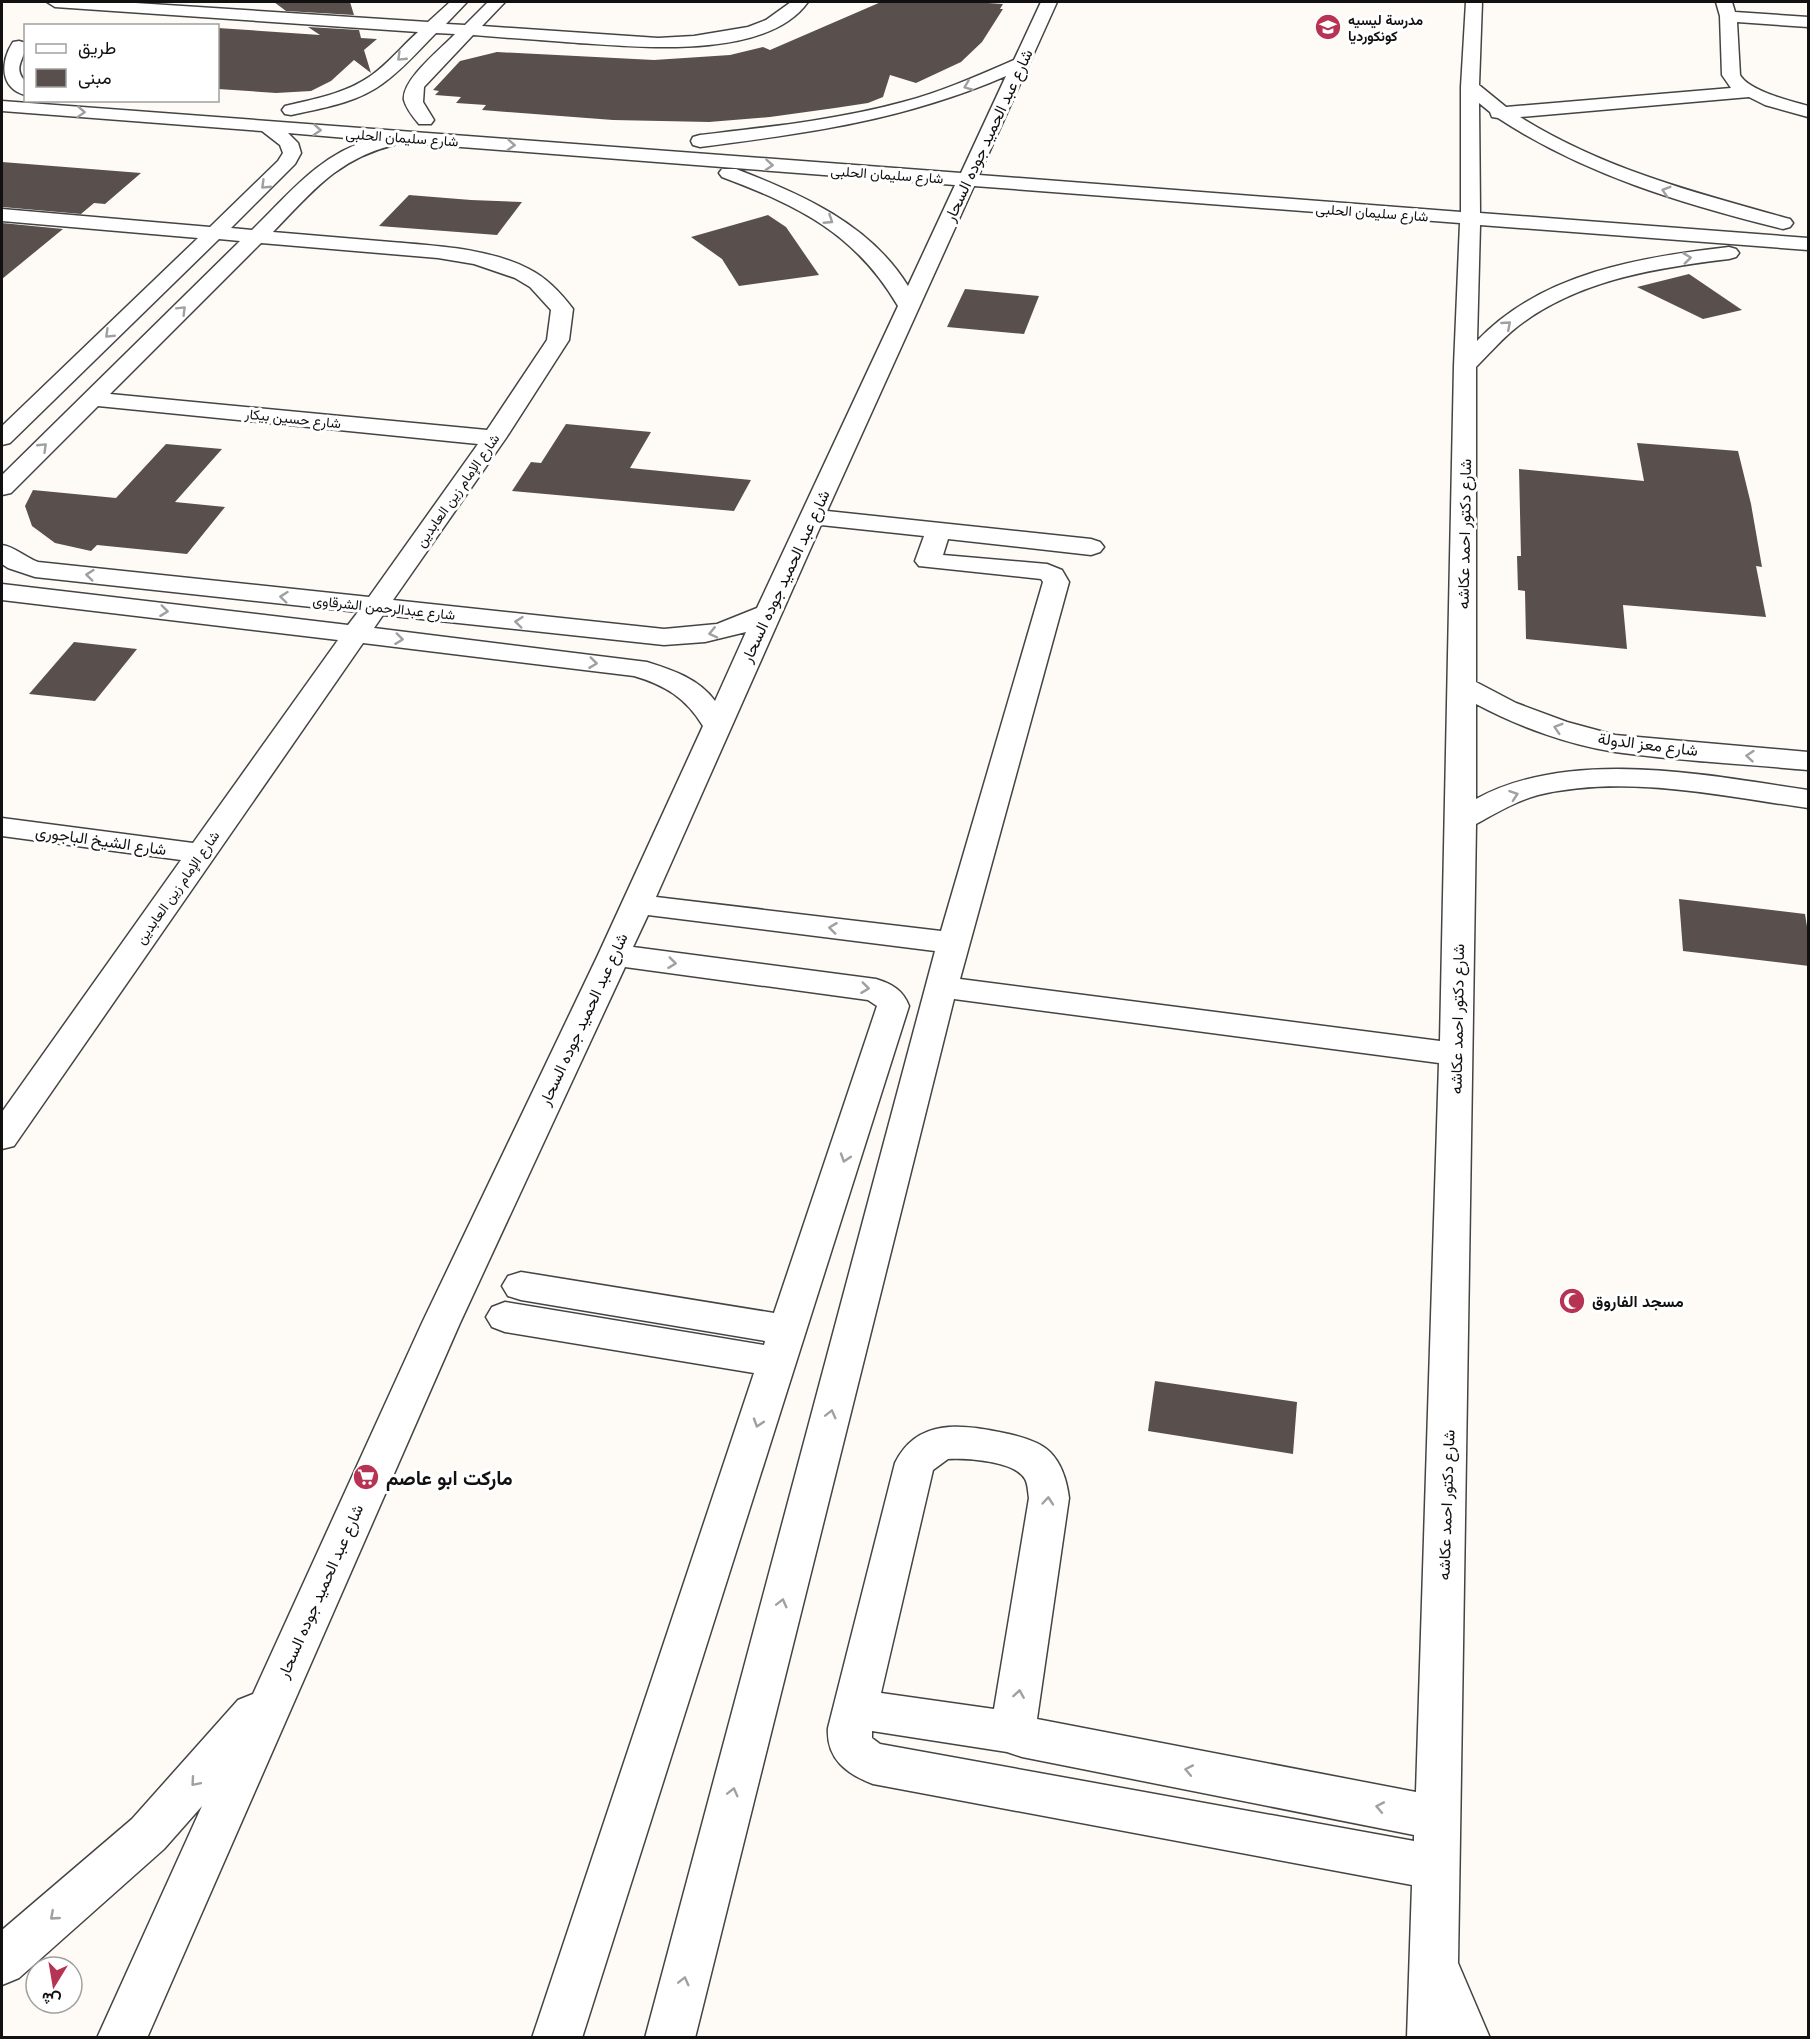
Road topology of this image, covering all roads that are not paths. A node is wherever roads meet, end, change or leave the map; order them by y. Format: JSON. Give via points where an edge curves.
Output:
{"nodes":[{"id":1,"x":56,"y":2,"type":"edge"},
{"id":2,"x":82,"y":2,"type":"edge"},
{"id":3,"x":242,"y":2,"type":"edge"},
{"id":4,"x":459,"y":2,"type":"edge"},
{"id":5,"x":497,"y":2,"type":"edge"},
{"id":6,"x":800,"y":2,"type":"edge"},
{"id":7,"x":1049,"y":2,"type":"edge"},
{"id":8,"x":1474,"y":2,"type":"edge"},
{"id":9,"x":1726,"y":9,"type":"edge"},
{"id":10,"x":227,"y":13,"type":"junction"},
{"id":11,"x":56,"y":20,"type":"dead end"},
{"id":12,"x":1809,"y":22,"type":"edge"},
{"id":13,"x":432,"y":27,"type":"junction"},
{"id":14,"x":468,"y":30,"type":"junction"},
{"id":15,"x":22,"y":43,"type":"edge"},
{"id":16,"x":2,"y":53,"type":"edge"},
{"id":17,"x":1022,"y":63,"type":"junction"},
{"id":18,"x":1470,"y":87,"type":"junction"},
{"id":19,"x":24,"y":89,"type":"edge"},
{"id":20,"x":24,"y":90,"type":"edge"},
{"id":21,"x":1749,"y":92,"type":"junction"},
{"id":22,"x":2,"y":101,"type":"edge"},
{"id":23,"x":158,"y":102,"type":"edge"},
{"id":24,"x":186,"y":102,"type":"edge"},
{"id":25,"x":291,"y":110,"type":"junction"},
{"id":26,"x":1498,"y":112,"type":"junction"},
{"id":27,"x":1809,"y":112,"type":"edge"},
{"id":28,"x":141,"y":116,"type":"junction"},
{"id":29,"x":425,"y":120,"type":"junction"},
{"id":30,"x":268,"y":127,"type":"junction"},
{"id":31,"x":576,"y":132,"type":"junction"},
{"id":32,"x":407,"y":137,"type":"junction"},
{"id":33,"x":700,"y":141,"type":"junction"},
{"id":34,"x":562,"y":149,"type":"junction"},
{"id":35,"x":678,"y":159,"type":"junction"},
{"id":36,"x":972,"y":171,"type":"junction"},
{"id":37,"x":1235,"y":182,"type":"dead end"},
{"id":38,"x":1471,"y":204,"type":"junction"},
{"id":39,"x":2,"y":215,"type":"edge"},
{"id":40,"x":1690,"y":216,"type":"dead end"},
{"id":41,"x":215,"y":233,"type":"junction"},
{"id":42,"x":1799,"y":234,"type":"edge"},
{"id":43,"x":257,"y":236,"type":"junction"},
{"id":44,"x":909,"y":306,"type":"junction"},
{"id":45,"x":1465,"y":366,"type":"junction"},
{"id":46,"x":92,"y":399,"type":"junction"},
{"id":47,"x":2,"y":438,"type":"edge"},
{"id":48,"x":494,"y":438,"type":"junction"},
{"id":49,"x":2,"y":488,"type":"edge"},
{"id":50,"x":812,"y":517,"type":"junction"},
{"id":51,"x":933,"y":546,"type":"junction"},
{"id":52,"x":1091,"y":547,"type":"dead end"},
{"id":53,"x":2,"y":552,"type":"edge"},
{"id":54,"x":2,"y":592,"type":"edge"},
{"id":55,"x":375,"y":607,"type":"junction"},
{"id":56,"x":768,"y":613,"type":"junction"},
{"id":57,"x":356,"y":634,"type":"junction"},
{"id":58,"x":1461,"y":686,"type":"junction"},
{"id":59,"x":716,"y":725,"type":"junction"},
{"id":60,"x":1809,"y":761,"type":"edge"},
{"id":61,"x":1809,"y":799,"type":"edge"},
{"id":62,"x":1461,"y":820,"type":"junction"},
{"id":63,"x":2,"y":826,"type":"edge"},
{"id":64,"x":201,"y":853,"type":"junction"},
{"id":65,"x":636,"y":904,"type":"junction"},
{"id":66,"x":954,"y":942,"type":"junction"},
{"id":67,"x":614,"y":955,"type":"junction"},
{"id":68,"x":941,"y":987,"type":"junction"},
{"id":69,"x":1456,"y":1054,"type":"junction"},
{"id":70,"x":2,"y":1137,"type":"edge"},
{"id":71,"x":513,"y":1302,"type":"dead end"},
{"id":72,"x":783,"y":1346,"type":"junction"},
{"id":73,"x":275,"y":1691,"type":"junction"},
{"id":74,"x":855,"y":1709,"type":"junction"},
{"id":75,"x":1017,"y":1733,"type":"junction"},
{"id":76,"x":1437,"y":1818,"type":"junction"},
{"id":77,"x":1436,"y":1868,"type":"junction"},
{"id":78,"x":2,"y":1961,"type":"edge"},
{"id":79,"x":1433,"y":1962,"type":"junction"},
{"id":80,"x":122,"y":2037,"type":"edge"},
{"id":81,"x":557,"y":2037,"type":"edge"},
{"id":82,"x":670,"y":2037,"type":"edge"},
{"id":83,"x":1432,"y":2037,"type":"edge"},
{"id":84,"x":1465,"y":2037,"type":"edge"}],
"edges":[{"from":1,"to":2,"type":"street"},
{"from":2,"to":10,"type":"street"},
{"from":2,"to":11,"type":"street"},
{"from":3,"to":10,"type":"street"},
{"from":4,"to":13,"type":"street"},
{"from":5,"to":14,"type":"street"},
{"from":6,"to":14,"type":"street","via":[[788,14],[752,31],[683,42]]},
{"from":7,"to":17,"type":"street","name":"شارع عبد الحميد جوده السحار"},
{"from":8,"to":18,"type":"street","name":"شارع دكتور احمد عكاشه"},
{"from":9,"to":12,"type":"street"},
{"from":9,"to":21,"type":"street","via":[[1731,75],[1736,84]]},
{"from":10,"to":13,"type":"street"},
{"from":13,"to":14,"type":"street"},
{"from":13,"to":25,"type":"street","one_way":true,"via":[[365,88]]},
{"from":14,"to":29,"type":"street","via":[[412,91],[412,100]]},
{"from":15,"to":16,"type":"street"},
{"from":15,"to":19,"type":"street","via":[[8,61],[8,69]]},
{"from":17,"to":33,"type":"street","one_way":true,"via":[[951,93],[864,117]]},
{"from":17,"to":36,"type":"street","name":"شارع عبد الحميد جوده السحار"},
{"from":18,"to":26,"type":"street"},
{"from":18,"to":38,"type":"street","name":"شارع دكتور احمد عكاشه"},
{"from":20,"to":22,"type":"street","name":"شارع سليمان الحلبى"},
{"from":21,"to":26,"type":"street"},
{"from":21,"to":27,"type":"street"},
{"from":22,"to":28,"type":"street","name":"شارع سليمان الحلبى","one_way":true},
{"from":23,"to":28,"type":"street"},
{"from":24,"to":25,"type":"street","name":"شارع سليمان الحلبى"},
{"from":25,"to":29,"type":"street","name":"شارع سليمان الحلبى"},
{"from":42,"to":26,"type":"street","one_way":true,"via":[[1595,166],[1554,147]]},
{"from":28,"to":30,"type":"street","name":"شارع سليمان الحلبى"},
{"from":29,"to":31,"type":"street","name":"شارع سليمان الحلبى"},
{"from":30,"to":32,"type":"street","name":"شارع سليمان الحلبى","one_way":true},
{"from":30,"to":41,"type":"street","one_way":true,"via":[[289,142],[292,153],[286,164]]},
{"from":31,"to":33,"type":"street","name":"شارع سليمان الحلبى"},
{"from":31,"to":34,"type":"street"},
{"from":32,"to":34,"type":"street","name":"شارع سليمان الحلبى","one_way":true},
{"from":32,"to":43,"type":"street","via":[[340,158]]},
{"from":33,"to":36,"type":"street","name":"شارع سليمان الحلبى"},
{"from":34,"to":35,"type":"street","name":"شارع سليمان الحلبى"},
{"from":35,"to":36,"type":"street","name":"شارع سليمان الحلبى","one_way":true},
{"from":35,"to":44,"type":"street","one_way":true,"via":[[760,184],[828,218],[879,260]]},
{"from":36,"to":37,"type":"street","name":"شارع سليمان الحلبى"},
{"from":36,"to":38,"type":"street","name":"شارع سليمان الحلبى"},
{"from":36,"to":44,"type":"street","name":"شارع عبد الحميد جوده السحار"},
{"from":38,"to":42,"type":"street","name":"شارع سليمان الحلبى"},
{"from":38,"to":45,"type":"street","name":"شارع دكتور احمد عكاشه"},
{"from":39,"to":41,"type":"street","name":"شارع الإمام زين العابدين"},
{"from":40,"to":42,"type":"street"},
{"from":41,"to":43,"type":"street","name":"شارع الإمام زين العابدين"},
{"from":41,"to":47,"type":"street","one_way":true},
{"from":45,"to":42,"type":"street","one_way":true,"via":[[1510,322],[1543,300],[1586,281],[1630,268]]},
{"from":46,"to":43,"type":"street","one_way":true},
{"from":43,"to":48,"type":"street","name":"شارع الإمام زين العابدين","via":[[474,257],[506,266],[551,293],[562,309],[558,340]]},
{"from":44,"to":50,"type":"street","name":"شارع عبد الحميد جوده السحار"},
{"from":45,"to":58,"type":"street","name":"شارع دكتور احمد عكاشه"},
{"from":46,"to":48,"type":"street","name":"شارع حسين بيكار"},
{"from":49,"to":46,"type":"street","one_way":true},
{"from":48,"to":55,"type":"street","name":"شارع الإمام زين العابدين"},
{"from":50,"to":51,"type":"street"},
{"from":50,"to":56,"type":"street","name":"شارع عبد الحميد جوده السحار"},
{"from":51,"to":52,"type":"street"},
{"from":51,"to":66,"type":"street","via":[[1047,573],[1056,582]]},
{"from":55,"to":53,"type":"street","name":"شارع عبدالرحمن الشرقاوى","one_way":true,"via":[[35,569]]},
{"from":54,"to":57,"type":"street","name":"شارع عبدالرحمن الشرقاوى","one_way":true},
{"from":56,"to":55,"type":"street","name":"شارع عبدالرحمن الشرقاوى","one_way":true,"via":[[739,627],[703,636],[664,637]]},
{"from":55,"to":57,"type":"street","name":"شارع الإمام زين العابدين"},
{"from":56,"to":59,"type":"street","name":"شارع عبد الحميد جوده السحار"},
{"from":57,"to":59,"type":"street","name":"شارع عبدالرحمن الشرقاوى","one_way":true,"via":[[637,669],[667,677],[691,690],[707,706]]},
{"from":57,"to":64,"type":"street","name":"شارع الإمام زين العابدين"},
{"from":60,"to":58,"type":"street","name":"شارع معز الدولة","one_way":true,"via":[[1614,743],[1527,717]]},
{"from":58,"to":62,"type":"street","name":"شارع دكتور احمد عكاشه"},
{"from":59,"to":65,"type":"street","name":"شارع عبد الحميد جوده السحار"},
{"from":62,"to":61,"type":"street","one_way":true,"via":[[1534,788],[1627,777]]},
{"from":62,"to":69,"type":"street","name":"شارع دكتور احمد عكاشه"},
{"from":63,"to":64,"type":"street","name":"شارع الشيخ الباجورى"},
{"from":64,"to":70,"type":"street","name":"شارع الإمام زين العابدين"},
{"from":66,"to":65,"type":"street","one_way":true},
{"from":65,"to":67,"type":"street","name":"شارع عبد الحميد جوده السحار"},
{"from":66,"to":68,"type":"street"},
{"from":67,"to":72,"type":"street","one_way":true,"via":[[876,990],[890,999],[891,1014]]},
{"from":67,"to":73,"type":"street","name":"شارع عبد الحميد جوده السحار","via":[[441,1323]]},
{"from":68,"to":69,"type":"street"},
{"from":82,"to":68,"type":"street","one_way":true},
{"from":69,"to":76,"type":"street","name":"شارع دكتور احمد عكاشه"},
{"from":71,"to":72,"type":"street"},
{"from":72,"to":81,"type":"street","one_way":true},
{"from":73,"to":78,"type":"street","one_way":true,"via":[[148,1834]]},
{"from":73,"to":80,"type":"street","name":"شارع عبد الحميد جوده السحار"},
{"from":74,"to":75,"type":"street"},
{"from":75,"to":74,"type":"street","one_way":true,"via":[[1014,1722],[1048,1484],[1042,1471],[1019,1451],[953,1441],[935,1446],[915,1463]]},
{"from":74,"to":77,"type":"street","via":[[849,1739],[861,1758],[873,1763]]},
{"from":76,"to":75,"type":"street","one_way":true,"via":[[1027,1739]]},
{"from":76,"to":77,"type":"street","name":"شارع دكتور احمد عكاشه"},
{"from":77,"to":79,"type":"street","name":"شارع دكتور احمد عكاشه"},
{"from":79,"to":83,"type":"street","name":"شارع دكتور احمد عكاشه"},
{"from":79,"to":84,"type":"street"}]}
